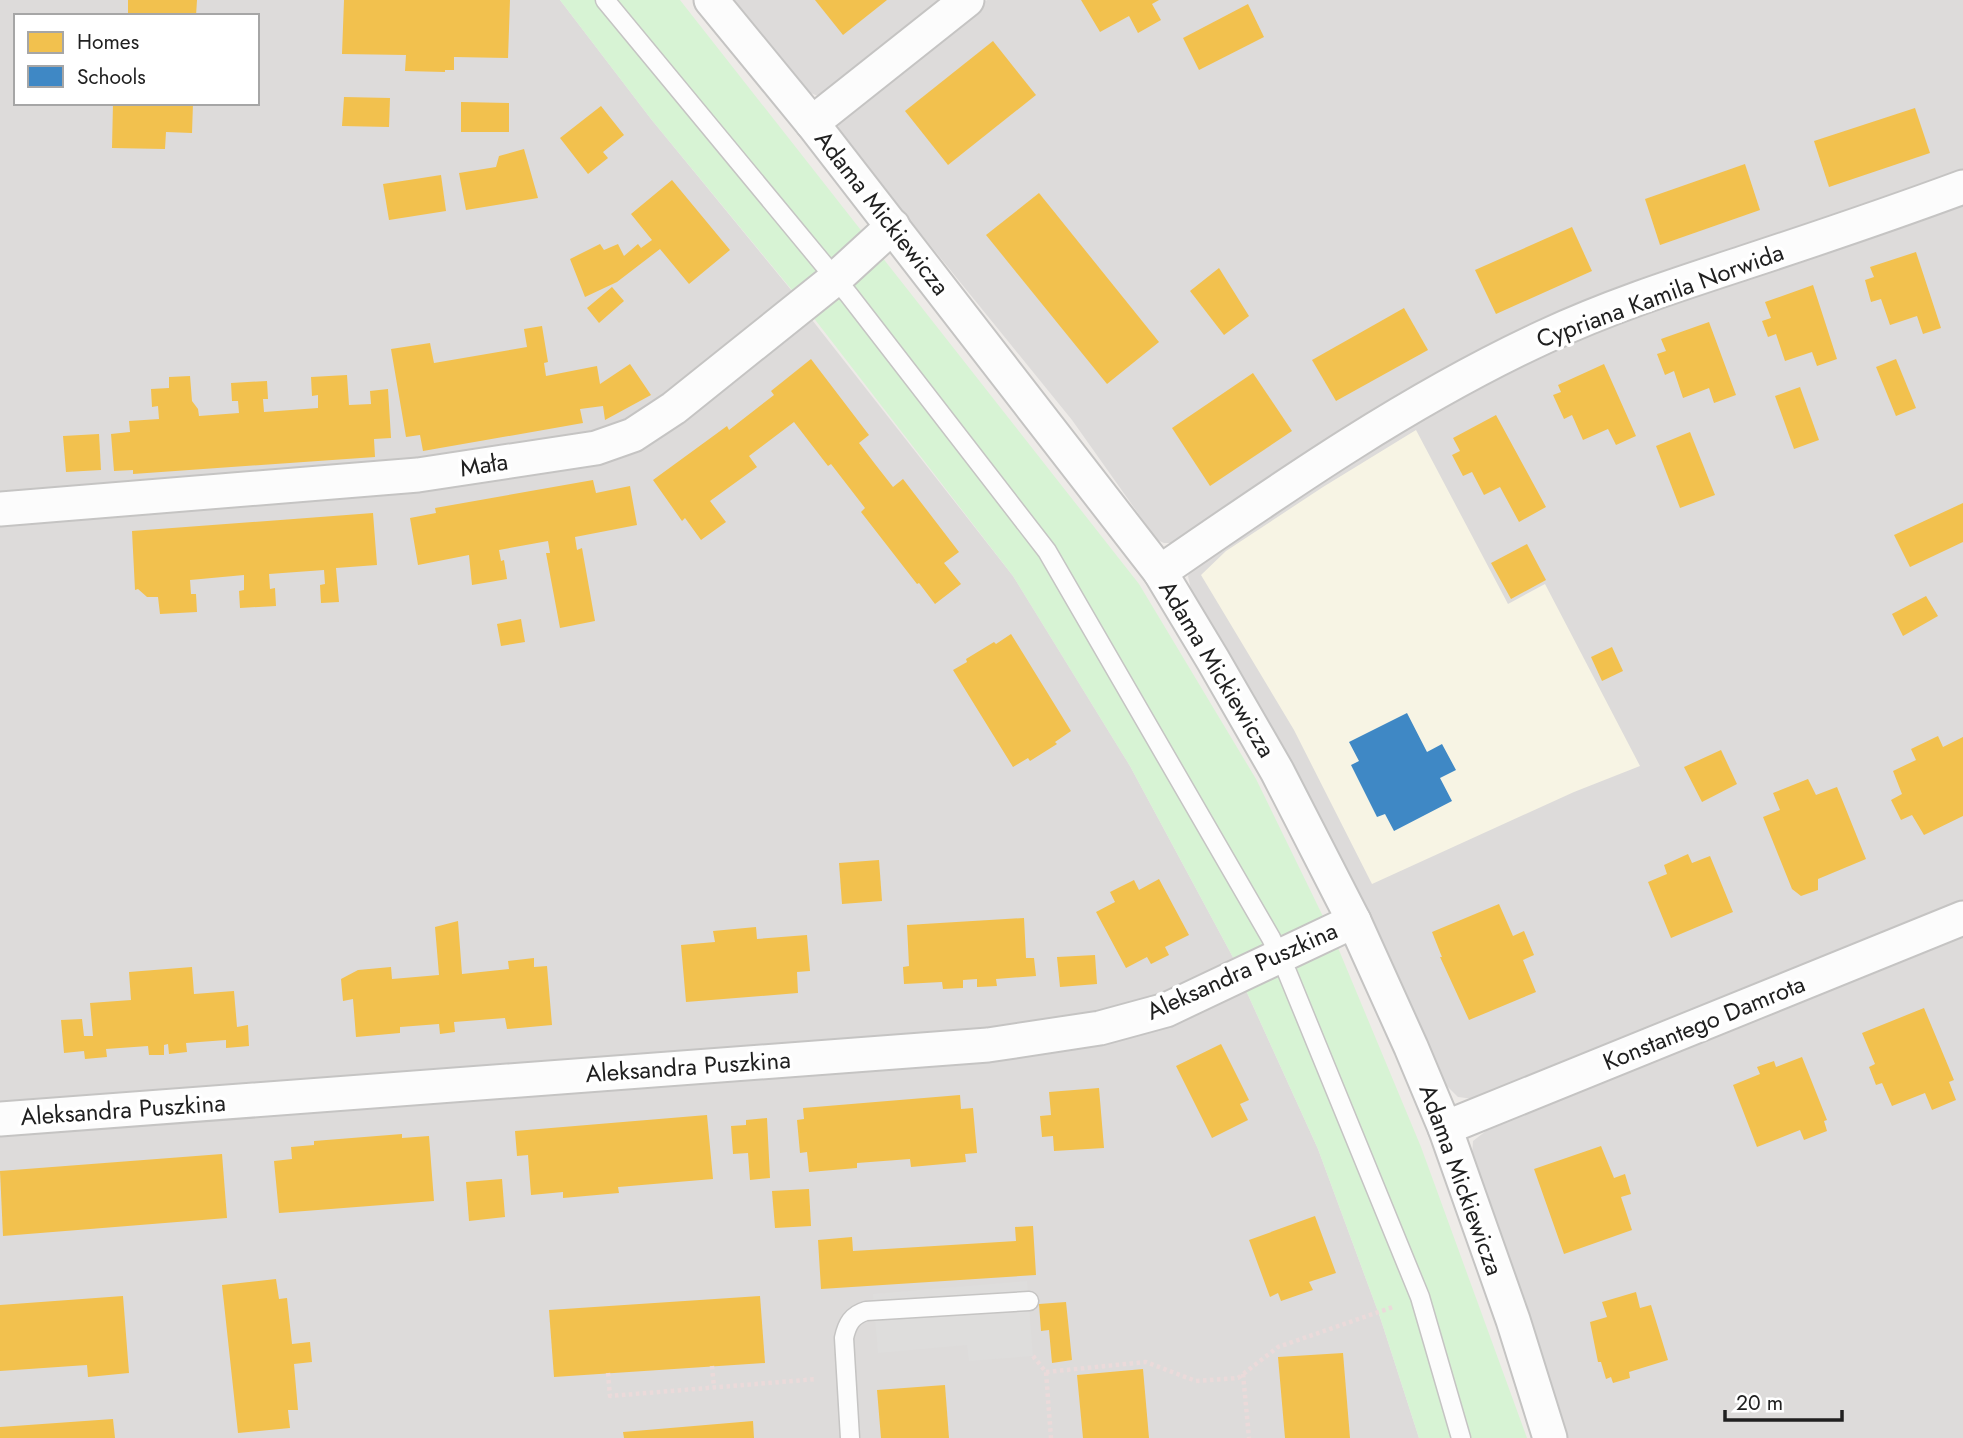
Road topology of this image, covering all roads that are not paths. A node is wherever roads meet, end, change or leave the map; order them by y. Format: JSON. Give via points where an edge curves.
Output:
{"nodes":[{"id":1,"x":605,"y":0,"type":"edge"},
{"id":2,"x":711,"y":0,"type":"edge"},
{"id":3,"x":967,"y":0,"type":"edge"},
{"id":4,"x":812,"y":123,"type":"junction"},
{"id":5,"x":1963,"y":187,"type":"edge"},
{"id":6,"x":893,"y":226,"type":"junction"},
{"id":7,"x":835,"y":279,"type":"junction"},
{"id":8,"x":0,"y":509,"type":"edge"},
{"id":9,"x":1160,"y":572,"type":"junction"},
{"id":10,"x":1963,"y":918,"type":"edge"},
{"id":11,"x":1354,"y":921,"type":"junction"},
{"id":12,"x":1280,"y":957,"type":"junction"},
{"id":13,"x":0,"y":1119,"type":"edge"},
{"id":14,"x":1445,"y":1128,"type":"junction"},
{"id":15,"x":1029,"y":1301,"type":"dead end"},
{"id":16,"x":849,"y":1438,"type":"edge"},
{"id":17,"x":1461,"y":1438,"type":"edge"},
{"id":18,"x":1550,"y":1438,"type":"edge"}],
"edges":[{"from":1,"to":7,"type":"lane"},
{"from":2,"to":4,"type":"street","name":"Adama Mickiewicza"},
{"from":3,"to":4,"type":"street"},
{"from":4,"to":6,"type":"street","name":"Adama Mickiewicza"},
{"from":5,"to":9,"type":"street","name":"Cypriana Kamila Norwida","via":[[1632,301],[1545,336],[1386,423]]},
{"from":6,"to":7,"type":"street","name":"Mała"},
{"from":6,"to":9,"type":"street","name":"Adama Mickiewicza"},
{"from":7,"to":8,"type":"street","name":"Mała","via":[[674,408],[633,435],[596,448],[418,475]]},
{"from":7,"to":12,"type":"lane","via":[[1047,551]]},
{"from":9,"to":11,"type":"street","name":"Adama Mickiewicza","via":[[1277,772]]},
{"from":10,"to":14,"type":"street","name":"Konstantego Damrota"},
{"from":11,"to":12,"type":"street","name":"Aleksandra Puszkina"},
{"from":11,"to":14,"type":"street","name":"Adama Mickiewicza"},
{"from":12,"to":13,"type":"street","name":"Aleksandra Puszkina","via":[[1166,1010],[1100,1028],[988,1045]]},
{"from":12,"to":17,"type":"lane","via":[[1420,1297]]},
{"from":14,"to":18,"type":"street","name":"Adama Mickiewicza"},
{"from":15,"to":16,"type":"lane","via":[[857,1314],[847,1325],[844,1338]]}]}
